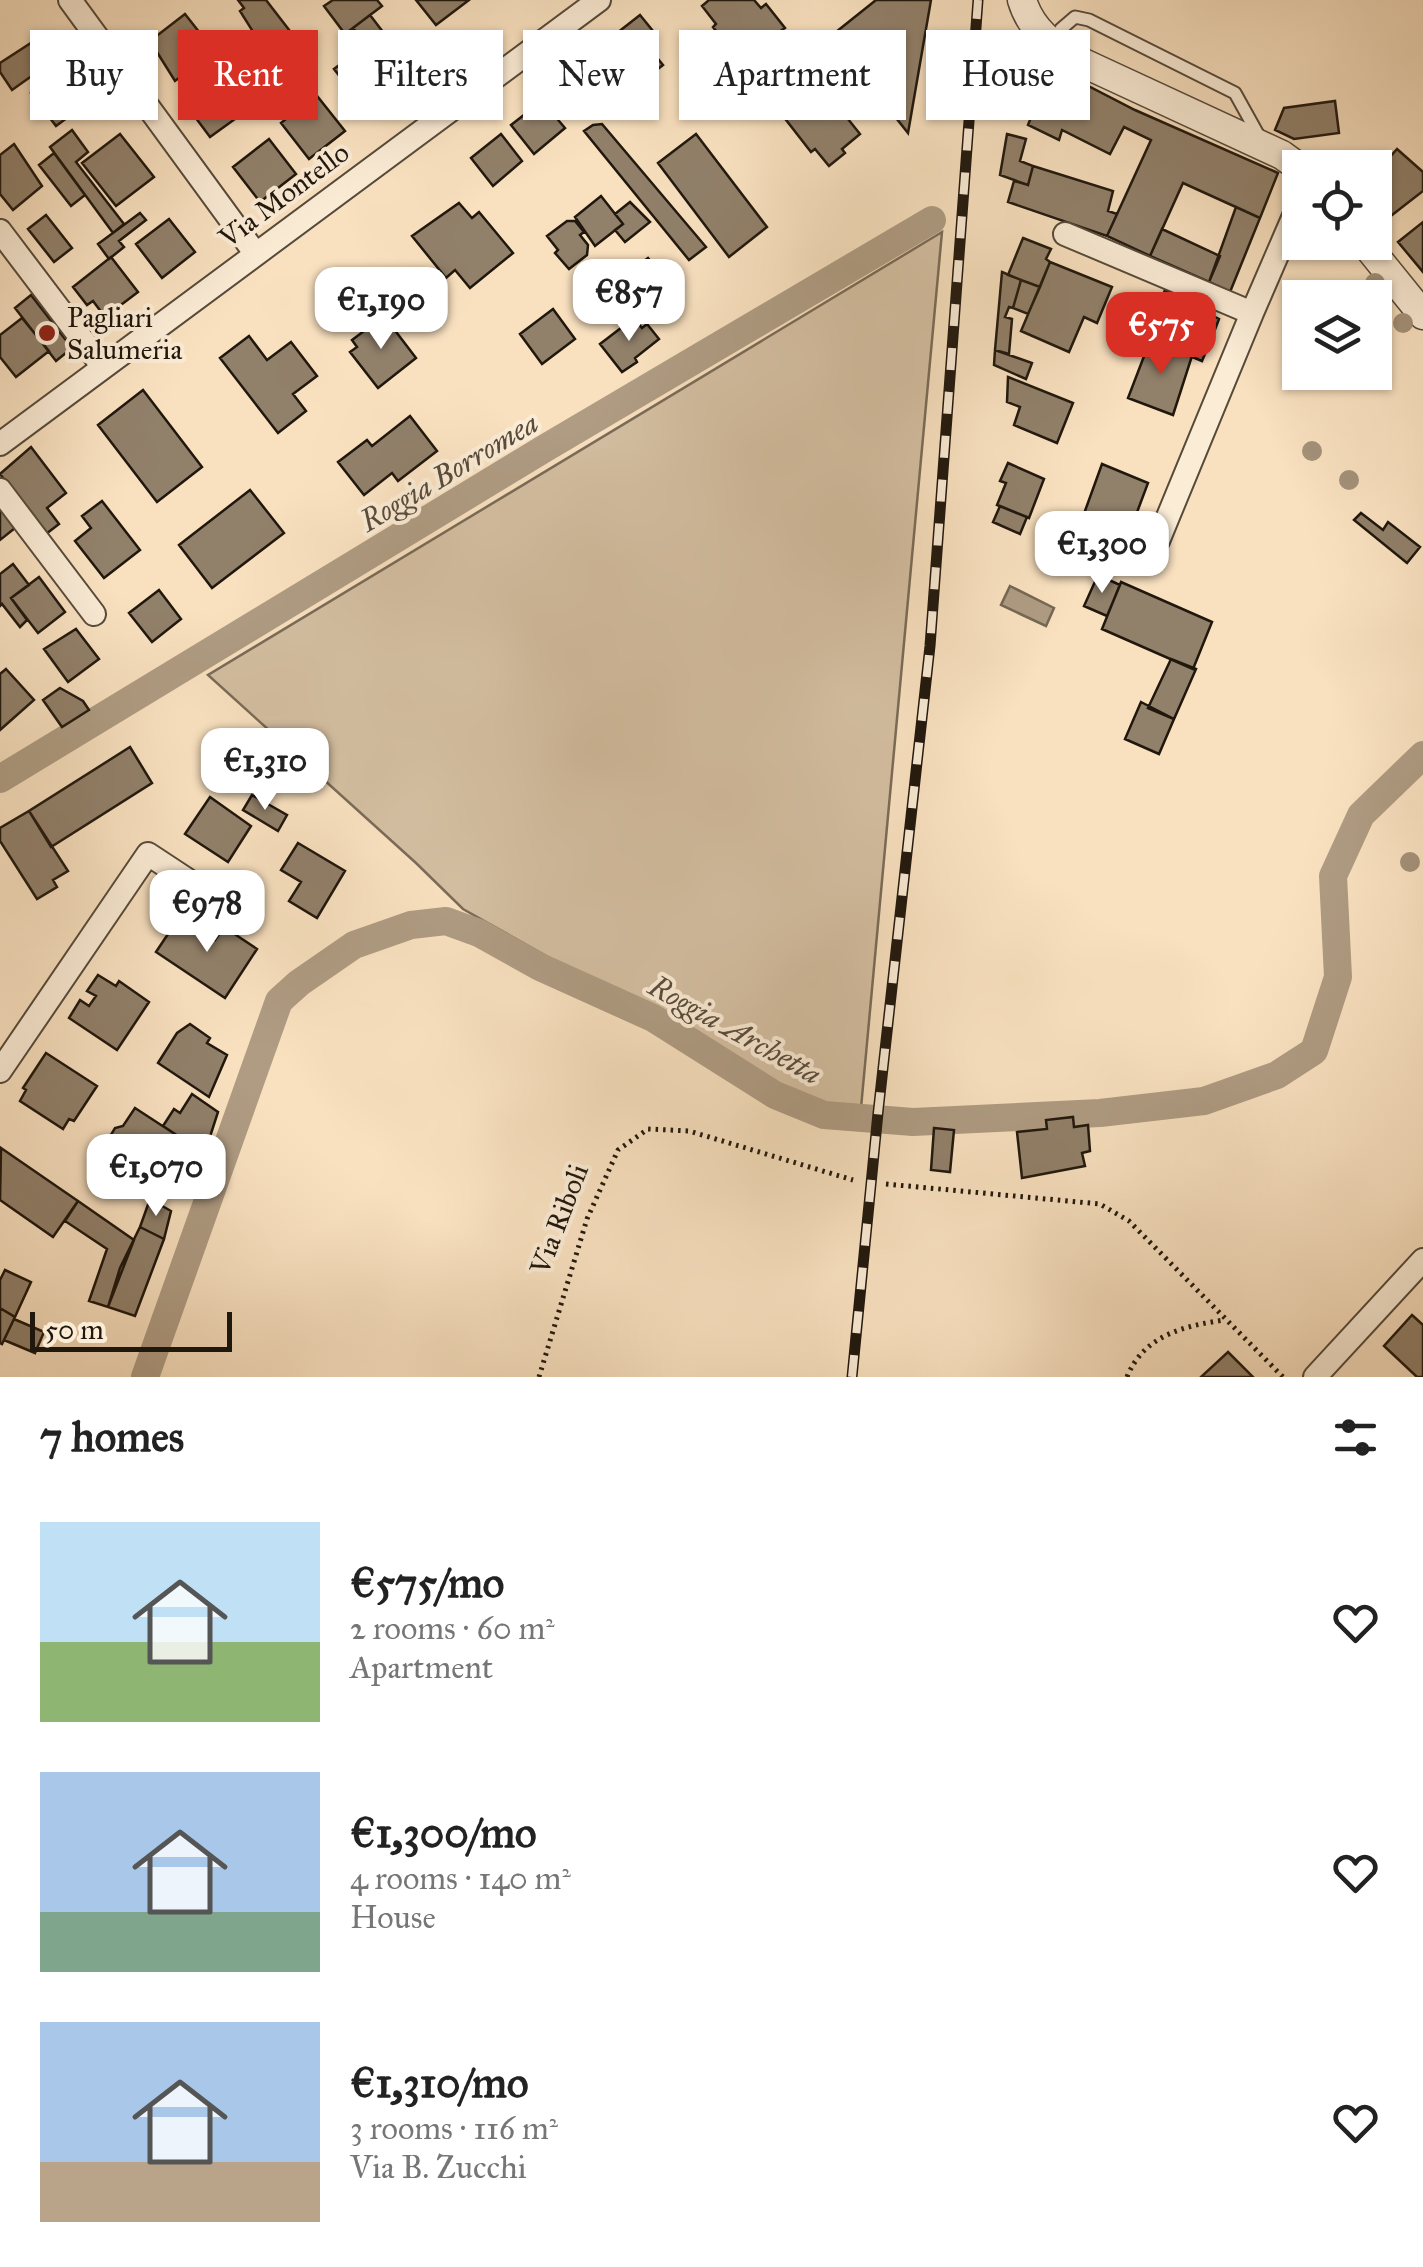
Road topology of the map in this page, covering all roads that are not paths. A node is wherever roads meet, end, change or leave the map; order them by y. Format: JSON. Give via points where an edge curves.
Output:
{"nodes":[{"id":1,"x":70,"y":0,"type":"edge"},
{"id":2,"x":598,"y":0,"type":"edge"},
{"id":3,"x":1022,"y":0,"type":"edge"},
{"id":4,"x":1038,"y":30,"type":"edge"},
{"id":5,"x":1063,"y":30,"type":"edge"},
{"id":6,"x":1090,"y":66,"type":"edge"},
{"id":7,"x":1268,"y":149,"type":"junction"},
{"id":8,"x":1282,"y":157,"type":"edge"},
{"id":9,"x":0,"y":231,"type":"edge"},
{"id":10,"x":1065,"y":234,"type":"dead end"},
{"id":11,"x":1282,"y":244,"type":"edge"},
{"id":12,"x":255,"y":253,"type":"junction"},
{"id":13,"x":1379,"y":260,"type":"edge"},
{"id":14,"x":1252,"y":313,"type":"junction"},
{"id":15,"x":1423,"y":315,"type":"edge"},
{"id":16,"x":104,"y":367,"type":"junction"},
{"id":17,"x":0,"y":444,"type":"edge"},
{"id":18,"x":0,"y":490,"type":"edge"},
{"id":19,"x":1158,"y":541,"type":"dead end"},
{"id":20,"x":94,"y":614,"type":"dead end"},
{"id":21,"x":227,"y":906,"type":"dead end"},
{"id":22,"x":0,"y":1070,"type":"edge"},
{"id":23,"x":1423,"y":1260,"type":"edge"},
{"id":24,"x":1315,"y":1377,"type":"edge"}],
"edges":[{"from":1,"to":12,"type":"street"},
{"from":2,"to":12,"type":"street","name":"Via Montello"},
{"from":3,"to":4,"type":"street"},
{"from":5,"to":7,"type":"lane","via":[[1075,17],[1088,20],[1235,93]]},
{"from":6,"to":7,"type":"street"},
{"from":7,"to":8,"type":"street"},
{"from":9,"to":16,"type":"street"},
{"from":10,"to":14,"type":"street"},
{"from":11,"to":14,"type":"street"},
{"from":12,"to":16,"type":"street","name":"Via Montello"},
{"from":13,"to":15,"type":"street"},
{"from":14,"to":19,"type":"street"},
{"from":16,"to":17,"type":"street","name":"Via Montello"},
{"from":18,"to":20,"type":"street"},
{"from":21,"to":22,"type":"street","via":[[148,854]]},
{"from":23,"to":24,"type":"street"}]}
